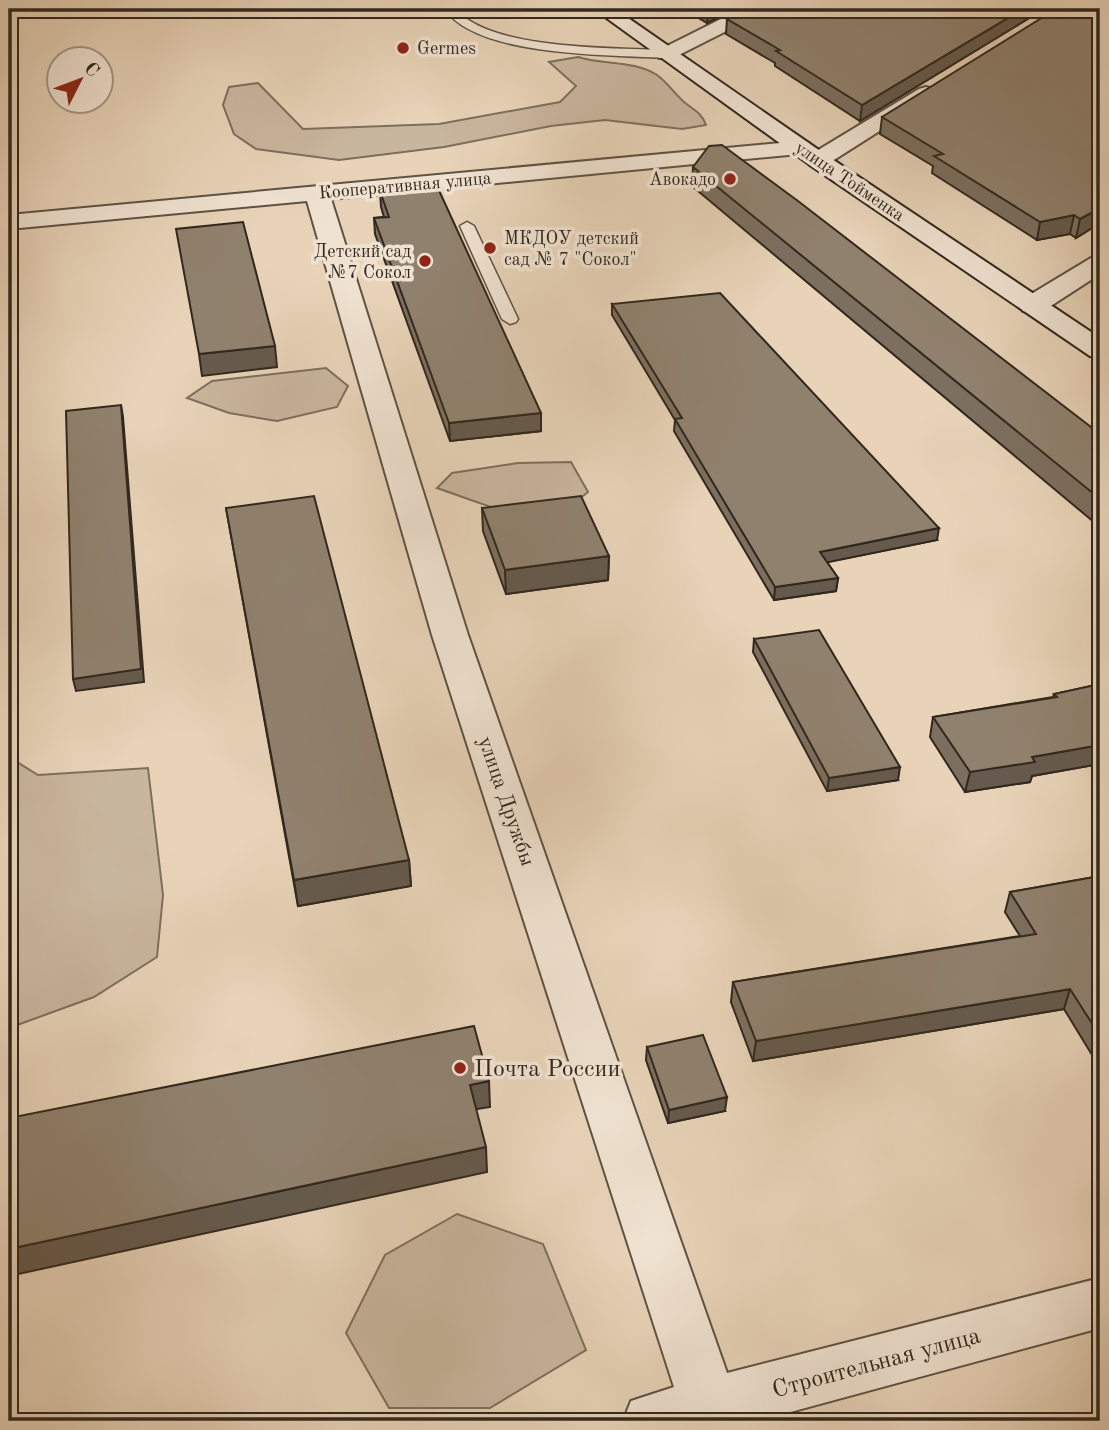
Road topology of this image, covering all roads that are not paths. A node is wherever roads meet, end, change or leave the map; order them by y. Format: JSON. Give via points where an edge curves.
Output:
{"nodes":[{"id":1,"x":450,"y":9,"type":"edge"},
{"id":2,"x":603,"y":9,"type":"edge"},
{"id":3,"x":755,"y":9,"type":"edge"},
{"id":4,"x":666,"y":54,"type":"junction"},
{"id":5,"x":946,"y":81,"type":"edge"},
{"id":6,"x":809,"y":154,"type":"junction"},
{"id":7,"x":317,"y":193,"type":"junction"},
{"id":8,"x":9,"y":222,"type":"edge"},
{"id":9,"x":467,"y":226,"type":"dead end"},
{"id":10,"x":1100,"y":263,"type":"edge"},
{"id":11,"x":1033,"y":305,"type":"junction"},
{"id":12,"x":510,"y":319,"type":"dead end"},
{"id":13,"x":1100,"y":350,"type":"edge"},
{"id":14,"x":1100,"y":1303,"type":"edge"},
{"id":15,"x":709,"y":1405,"type":"junction"},
{"id":16,"x":652,"y":1421,"type":"edge"}],
"edges":[{"from":1,"to":4,"type":"lane","via":[[462,24],[518,42]]},
{"from":2,"to":4,"type":"street","name":"улица Тойменка"},
{"from":3,"to":4,"type":"street"},
{"from":4,"to":6,"type":"street","name":"улица Тойменка"},
{"from":5,"to":6,"type":"street"},
{"from":6,"to":7,"type":"street","name":"Кооперативная улица"},
{"from":6,"to":11,"type":"street","name":"улица Тойменка"},
{"from":7,"to":8,"type":"street","name":"Кооперативная улица"},
{"from":7,"to":15,"type":"street","name":"улица Дружбы","via":[[450,635]]},
{"from":9,"to":12,"type":"lane"},
{"from":10,"to":11,"type":"street"},
{"from":11,"to":13,"type":"street","name":"улица Тойменка"},
{"from":14,"to":15,"type":"street","name":"Строительная улица"},
{"from":15,"to":16,"type":"street","name":"Строительная улица"}]}
